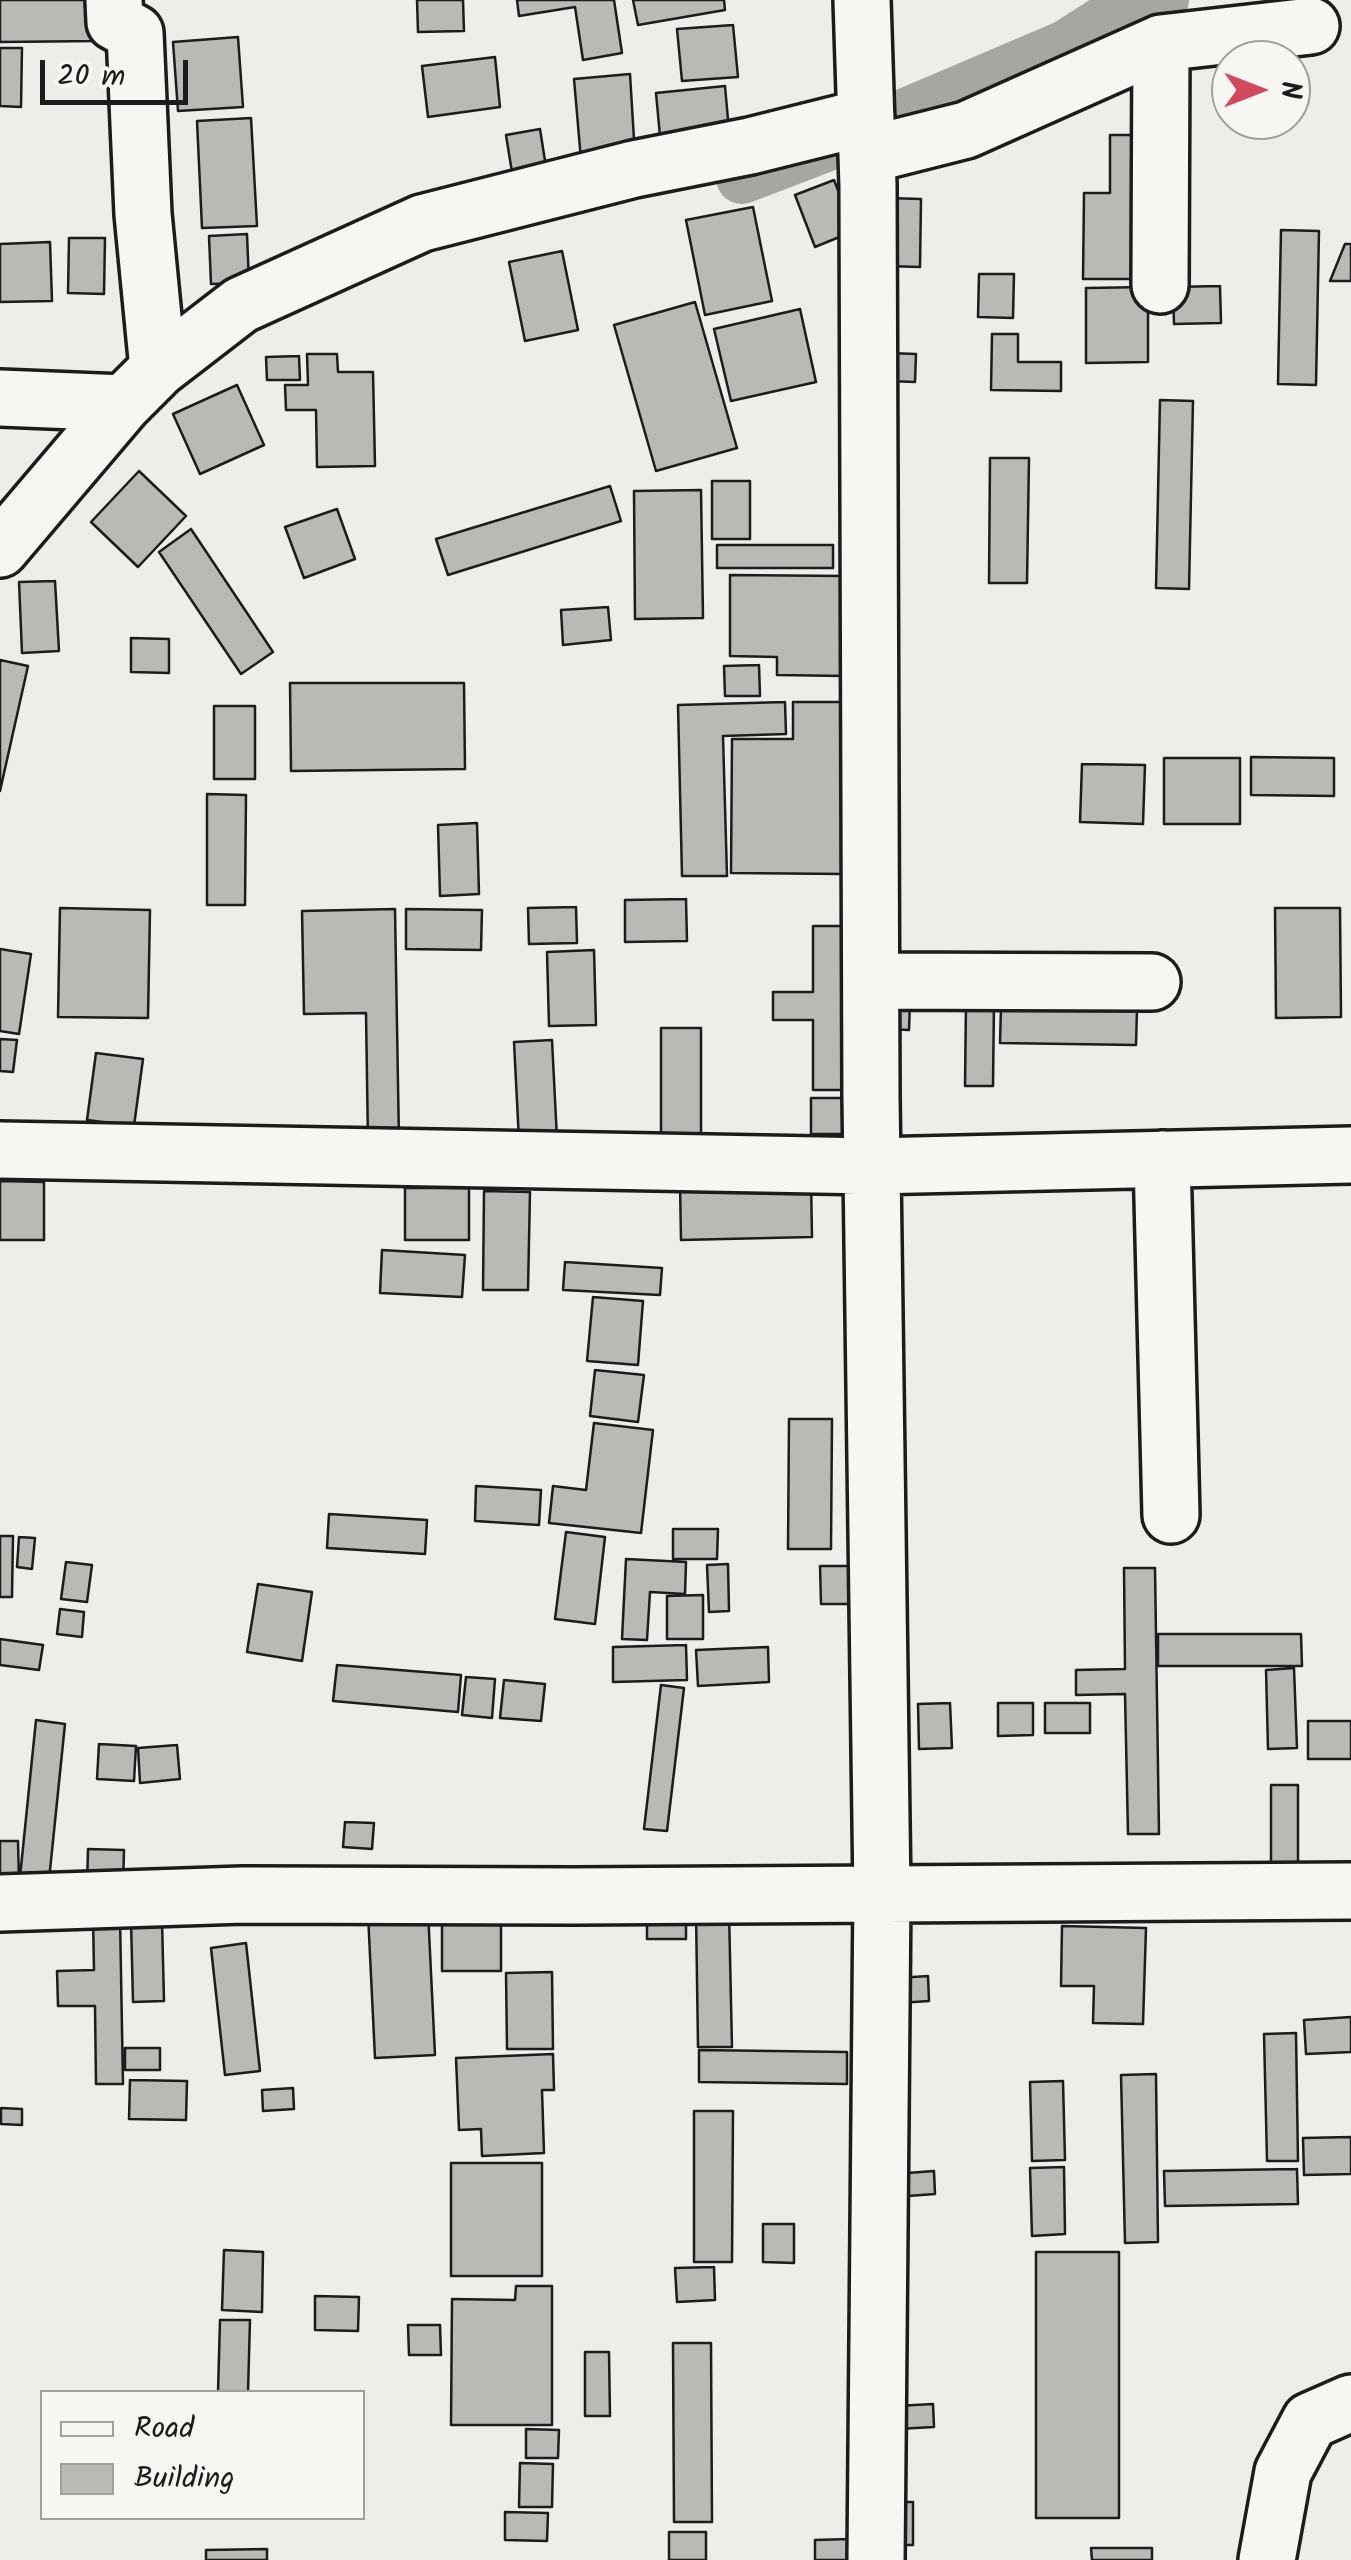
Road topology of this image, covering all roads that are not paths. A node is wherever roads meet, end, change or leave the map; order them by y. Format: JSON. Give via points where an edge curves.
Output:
{"nodes":[{"id":1,"x":114,"y":0,"type":"edge"},
{"id":2,"x":862,"y":0,"type":"edge"},
{"id":3,"x":1311,"y":26,"type":"dead end"},
{"id":4,"x":1161,"y":44,"type":"junction"},
{"id":5,"x":867,"y":136,"type":"junction"},
{"id":6,"x":1160,"y":285,"type":"dead end"},
{"id":7,"x":141,"y":386,"type":"junction"},
{"id":8,"x":0,"y":398,"type":"edge"},
{"id":9,"x":0,"y":550,"type":"edge"},
{"id":10,"x":872,"y":981,"type":"junction"},
{"id":11,"x":1152,"y":982,"type":"dead end"},
{"id":12,"x":0,"y":1150,"type":"edge"},
{"id":13,"x":1351,"y":1155,"type":"edge"},
{"id":14,"x":1162,"y":1159,"type":"junction"},
{"id":15,"x":872,"y":1166,"type":"junction"},
{"id":16,"x":1171,"y":1515,"type":"dead end"},
{"id":17,"x":1351,"y":1891,"type":"edge"},
{"id":18,"x":882,"y":1893,"type":"junction"},
{"id":19,"x":0,"y":1902,"type":"edge"},
{"id":20,"x":1351,"y":2403,"type":"edge"},
{"id":21,"x":876,"y":2560,"type":"edge"},
{"id":22,"x":1267,"y":2560,"type":"edge"}],
"edges":[{"from":1,"to":7,"type":"street","via":[[115,22],[135,34]]},
{"from":2,"to":5,"type":"street"},
{"from":3,"to":4,"type":"street"},
{"from":4,"to":5,"type":"street","via":[[966,130]]},
{"from":4,"to":6,"type":"street"},
{"from":5,"to":7,"type":"street","via":[[750,146],[422,222],[241,305]]},
{"from":5,"to":10,"type":"street"},
{"from":7,"to":8,"type":"street"},
{"from":7,"to":9,"type":"street"},
{"from":10,"to":11,"type":"street"},
{"from":10,"to":15,"type":"street"},
{"from":12,"to":15,"type":"street"},
{"from":13,"to":14,"type":"street"},
{"from":14,"to":15,"type":"street"},
{"from":14,"to":16,"type":"street"},
{"from":15,"to":18,"type":"street"},
{"from":17,"to":18,"type":"street"},
{"from":18,"to":19,"type":"street"},
{"from":18,"to":21,"type":"street"},
{"from":20,"to":22,"type":"street","via":[[1310,2421],[1283,2472]]}]}
